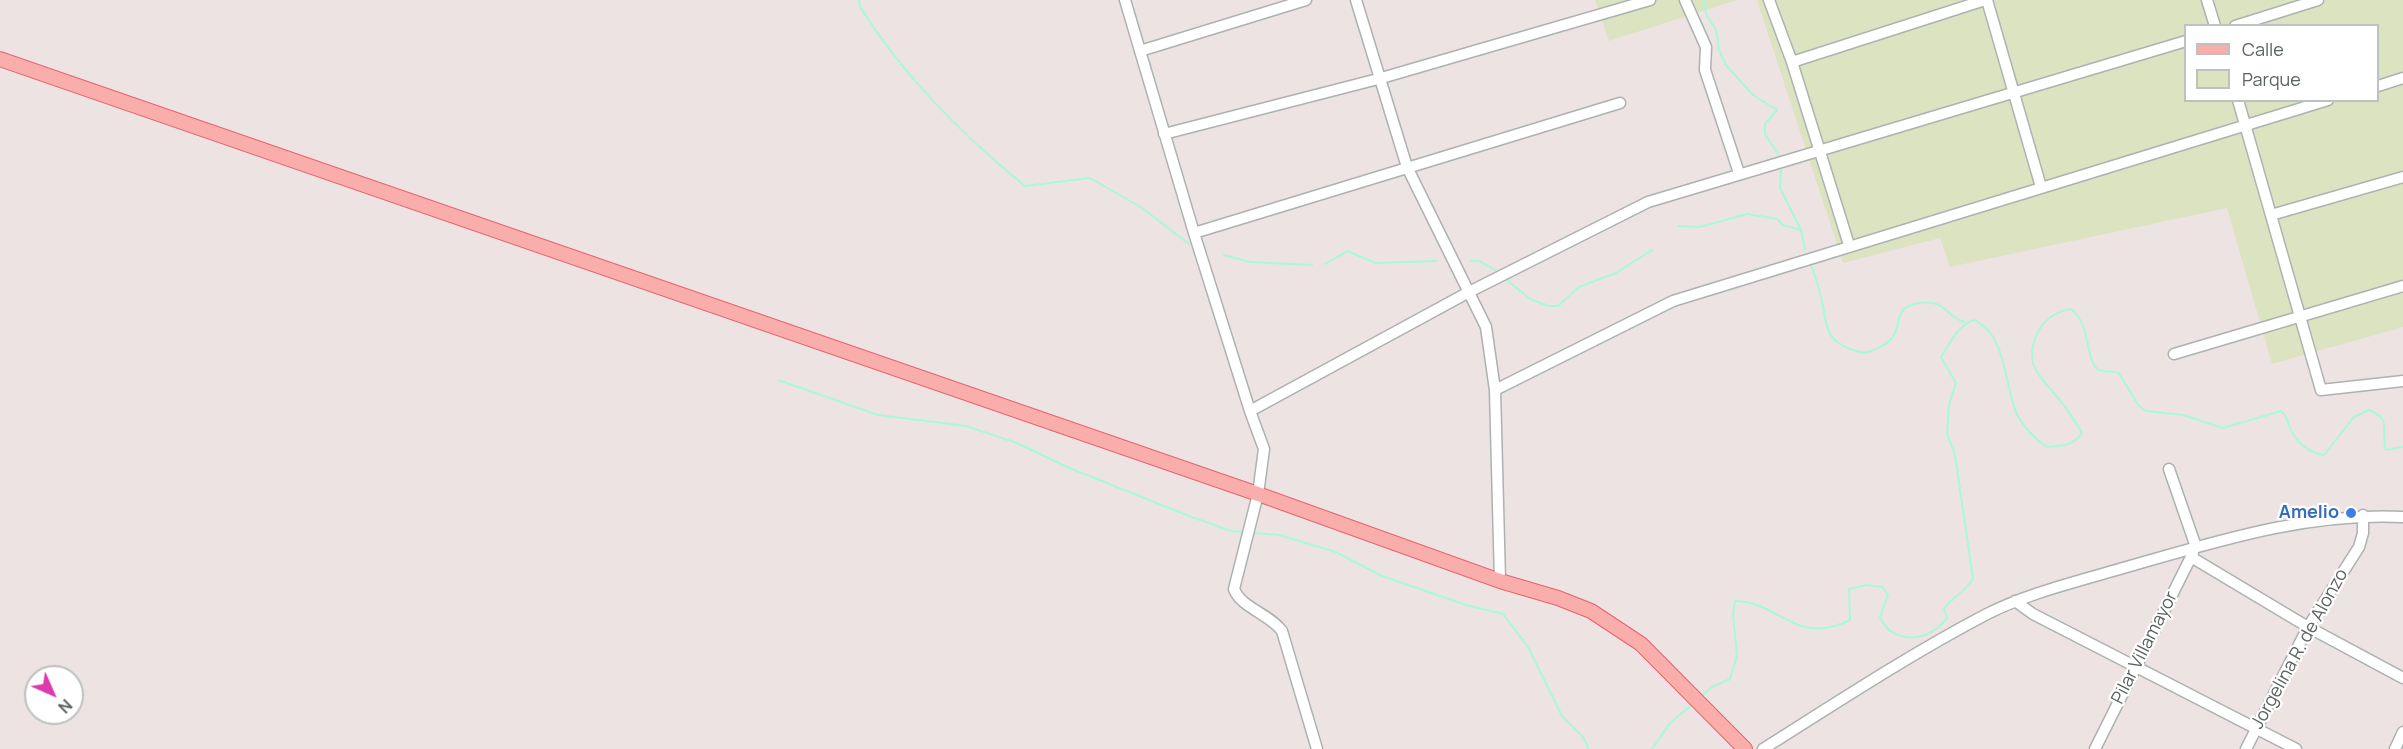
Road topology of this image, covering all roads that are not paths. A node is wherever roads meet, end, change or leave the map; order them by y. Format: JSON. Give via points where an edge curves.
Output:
{"nodes":[{"id":1,"x":1125,"y":0,"type":"edge"},
{"id":2,"x":1306,"y":0,"type":"edge"},
{"id":3,"x":1356,"y":0,"type":"edge"},
{"id":4,"x":1650,"y":0,"type":"edge"},
{"id":5,"x":1685,"y":0,"type":"edge"},
{"id":6,"x":1769,"y":0,"type":"edge"},
{"id":7,"x":1986,"y":0,"type":"edge"},
{"id":8,"x":2207,"y":0,"type":"edge"},
{"id":9,"x":2318,"y":0,"type":"edge"},
{"id":10,"x":2214,"y":24,"type":"edge"},
{"id":11,"x":2241,"y":24,"type":"edge"},
{"id":12,"x":2184,"y":42,"type":"edge"},
{"id":13,"x":1140,"y":51,"type":"junction"},
{"id":14,"x":0,"y":58,"type":"edge"},
{"id":15,"x":1792,"y":62,"type":"junction"},
{"id":16,"x":2403,"y":78,"type":"edge"},
{"id":17,"x":1378,"y":79,"type":"junction"},
{"id":18,"x":2379,"y":86,"type":"edge"},
{"id":19,"x":2015,"y":93,"type":"junction"},
{"id":20,"x":2239,"y":102,"type":"edge"},
{"id":21,"x":2321,"y":102,"type":"edge"},
{"id":22,"x":1620,"y":104,"type":"dead end"},
{"id":23,"x":2245,"y":125,"type":"junction"},
{"id":24,"x":1164,"y":134,"type":"junction"},
{"id":25,"x":1818,"y":153,"type":"junction"},
{"id":26,"x":1407,"y":167,"type":"junction"},
{"id":27,"x":1739,"y":173,"type":"junction"},
{"id":28,"x":2403,"y":177,"type":"edge"},
{"id":29,"x":2041,"y":188,"type":"junction"},
{"id":30,"x":2271,"y":215,"type":"junction"},
{"id":31,"x":1194,"y":233,"type":"junction"},
{"id":32,"x":1849,"y":245,"type":"junction"},
{"id":33,"x":2403,"y":286,"type":"edge"},
{"id":34,"x":1469,"y":292,"type":"junction"},
{"id":35,"x":2300,"y":317,"type":"junction"},
{"id":36,"x":2174,"y":354,"type":"dead end"},
{"id":37,"x":2403,"y":381,"type":"edge"},
{"id":38,"x":1495,"y":390,"type":"junction"},
{"id":39,"x":1250,"y":411,"type":"junction"},
{"id":40,"x":2169,"y":469,"type":"dead end"},
{"id":41,"x":1257,"y":494,"type":"junction"},
{"id":42,"x":2363,"y":515,"type":"junction"},
{"id":43,"x":2403,"y":517,"type":"edge"},
{"id":44,"x":2194,"y":552,"type":"junction"},
{"id":45,"x":1500,"y":581,"type":"junction"},
{"id":46,"x":2015,"y":602,"type":"junction"},
{"id":47,"x":2308,"y":627,"type":"junction"},
{"id":48,"x":2135,"y":667,"type":"junction"},
{"id":49,"x":2403,"y":678,"type":"edge"},
{"id":50,"x":2257,"y":729,"type":"junction"},
{"id":51,"x":2403,"y":732,"type":"edge"},
{"id":52,"x":1317,"y":749,"type":"edge"},
{"id":53,"x":1745,"y":749,"type":"edge"},
{"id":54,"x":1763,"y":749,"type":"edge"},
{"id":55,"x":2095,"y":749,"type":"edge"},
{"id":56,"x":2246,"y":749,"type":"edge"},
{"id":57,"x":2296,"y":749,"type":"edge"},
{"id":58,"x":2395,"y":749,"type":"edge"}],
"edges":[{"from":1,"to":13,"type":"street"},
{"from":2,"to":13,"type":"street"},
{"from":3,"to":17,"type":"street"},
{"from":4,"to":17,"type":"street"},
{"from":5,"to":27,"type":"street","via":[[1706,47],[1705,69]]},
{"from":6,"to":15,"type":"street"},
{"from":7,"to":15,"type":"street"},
{"from":7,"to":19,"type":"street"},
{"from":8,"to":10,"type":"street"},
{"from":9,"to":11,"type":"street"},
{"from":12,"to":19,"type":"street"},
{"from":13,"to":24,"type":"street"},
{"from":14,"to":41,"type":"main road"},
{"from":15,"to":25,"type":"street"},
{"from":16,"to":18,"type":"street"},
{"from":17,"to":24,"type":"street"},
{"from":17,"to":26,"type":"street"},
{"from":19,"to":25,"type":"street"},
{"from":19,"to":29,"type":"street"},
{"from":20,"to":23,"type":"street"},
{"from":21,"to":23,"type":"street"},
{"from":22,"to":26,"type":"street"},
{"from":23,"to":29,"type":"street"},
{"from":23,"to":30,"type":"street"},
{"from":24,"to":31,"type":"street"},
{"from":25,"to":27,"type":"street"},
{"from":25,"to":32,"type":"street"},
{"from":26,"to":31,"type":"street"},
{"from":26,"to":34,"type":"street"},
{"from":27,"to":34,"type":"street","via":[[1648,202]]},
{"from":28,"to":30,"type":"street"},
{"from":29,"to":32,"type":"street"},
{"from":30,"to":35,"type":"street"},
{"from":31,"to":39,"type":"street"},
{"from":32,"to":38,"type":"street","via":[[1672,301]]},
{"from":33,"to":35,"type":"street"},
{"from":34,"to":38,"type":"street","via":[[1486,327]]},
{"from":34,"to":39,"type":"street"},
{"from":35,"to":36,"type":"street"},
{"from":35,"to":37,"type":"street","via":[[2320,390]]},
{"from":38,"to":45,"type":"street"},
{"from":39,"to":41,"type":"street","via":[[1264,448]]},
{"from":40,"to":44,"type":"street"},
{"from":41,"to":45,"type":"main road"},
{"from":41,"to":52,"type":"street","via":[[1234,589],[1237,596],[1276,622],[1282,631]]},
{"from":42,"to":43,"type":"street"},
{"from":42,"to":44,"type":"street","via":[[2246,533]]},
{"from":42,"to":47,"type":"street","name":"Jorgelina R. de Alonzo","via":[[2359,547]]},
{"from":44,"to":46,"type":"street"},
{"from":44,"to":47,"type":"street"},
{"from":44,"to":48,"type":"street","name":"Pilar Villamayor"},
{"from":45,"to":53,"type":"main road","via":[[1558,598],[1608,621],[1641,644]]},
{"from":46,"to":48,"type":"street"},
{"from":46,"to":54,"type":"street","via":[[1891,669]]},
{"from":47,"to":49,"type":"street"},
{"from":47,"to":50,"type":"street","name":"Jorgelina R. de Alonzo"},
{"from":48,"to":50,"type":"street"},
{"from":48,"to":55,"type":"street","name":"Pilar Villamayor"},
{"from":50,"to":56,"type":"street","name":"Jorgelina R. de Alonzo"},
{"from":50,"to":57,"type":"street"},
{"from":51,"to":58,"type":"street"}]}
